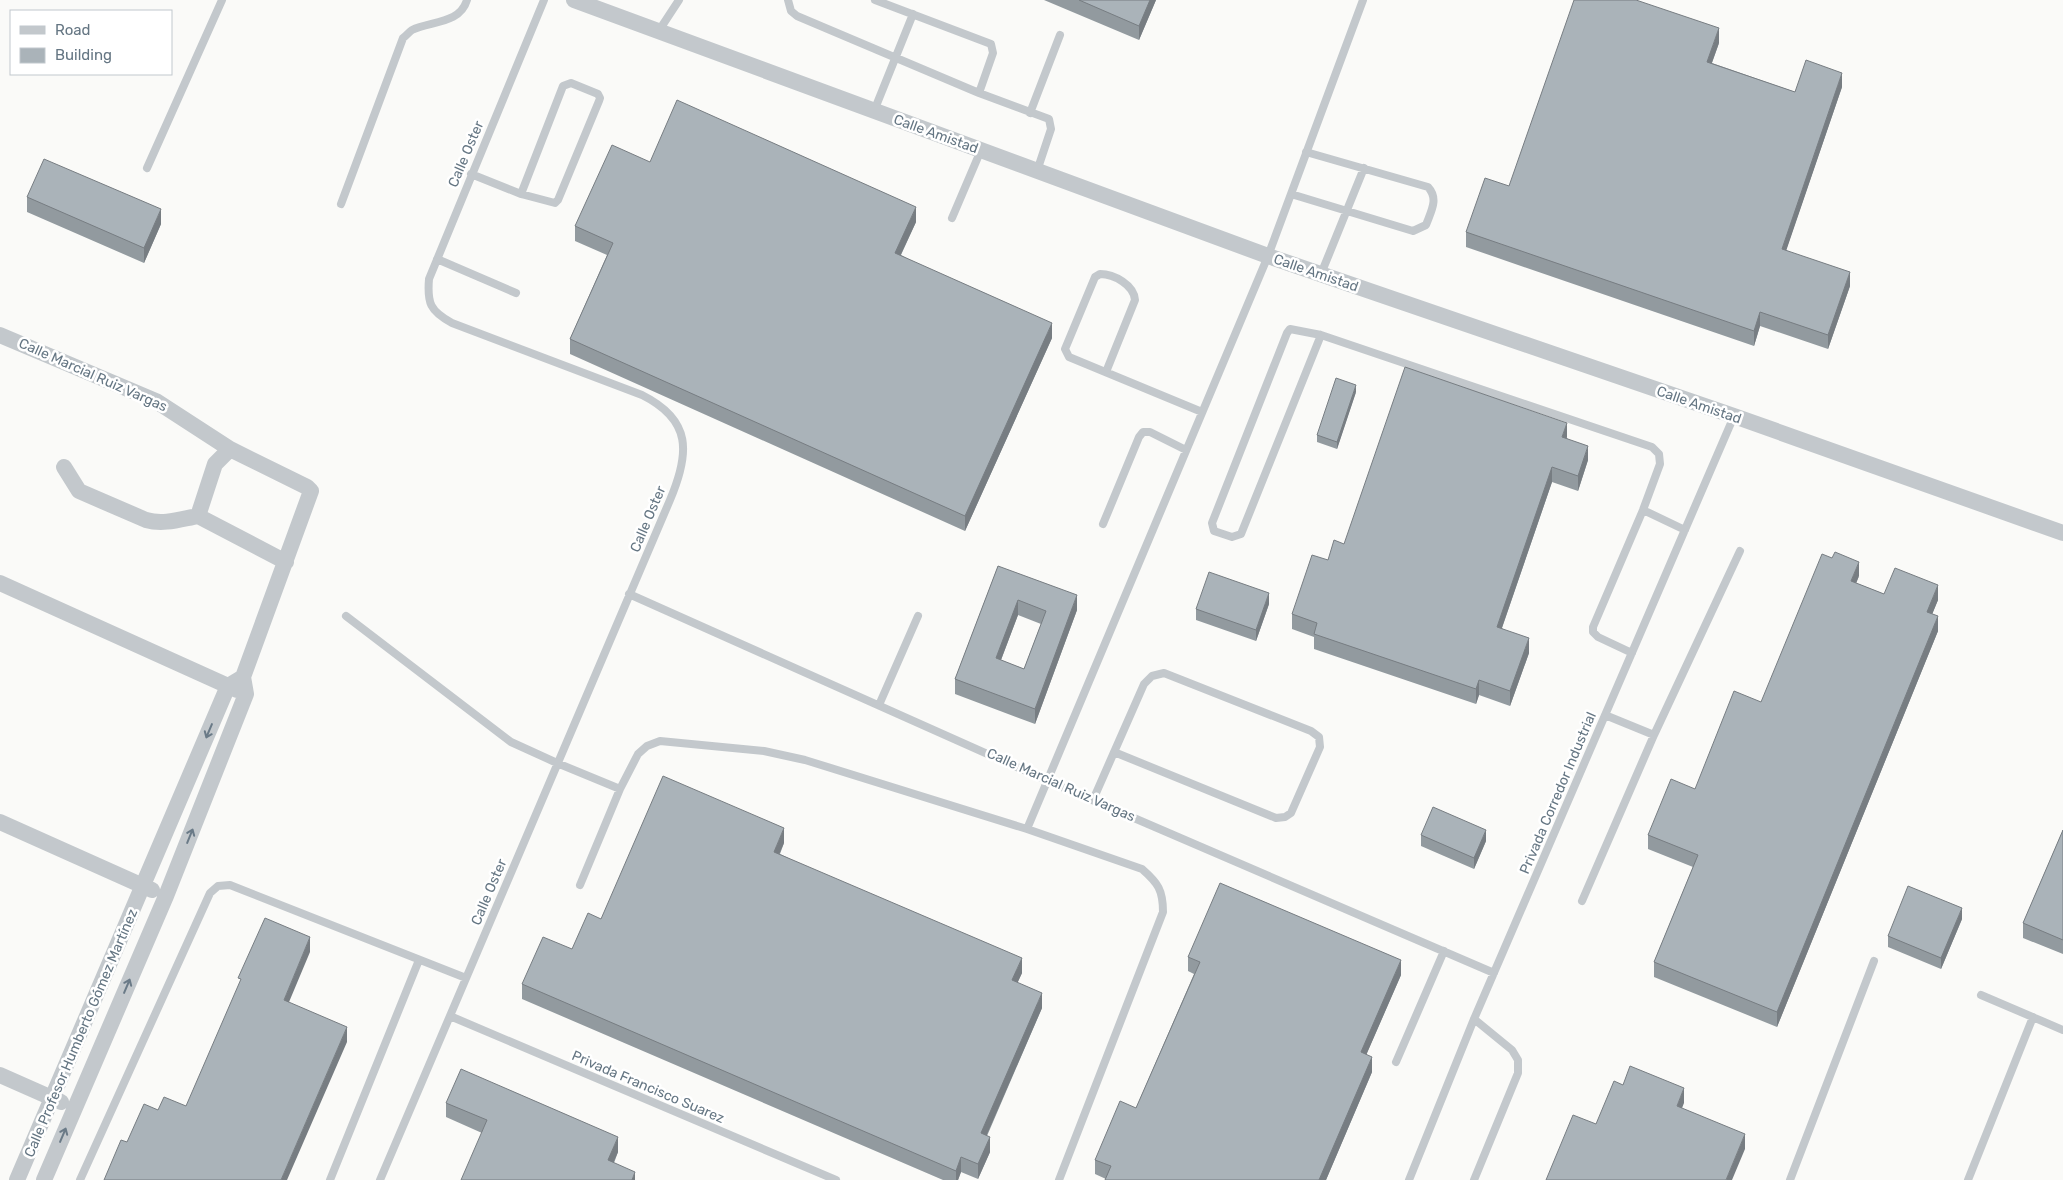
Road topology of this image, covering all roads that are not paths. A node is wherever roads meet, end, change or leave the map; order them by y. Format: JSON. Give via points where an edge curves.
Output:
{"nodes":[{"id":1,"x":222,"y":0,"type":"edge"},
{"id":2,"x":467,"y":0,"type":"edge"},
{"id":3,"x":544,"y":0,"type":"edge"},
{"id":4,"x":574,"y":0,"type":"edge"},
{"id":5,"x":679,"y":0,"type":"edge"},
{"id":6,"x":788,"y":0,"type":"edge"},
{"id":7,"x":876,"y":0,"type":"edge"},
{"id":8,"x":1363,"y":0,"type":"edge"},
{"id":9,"x":913,"y":14,"type":"junction"},
{"id":10,"x":658,"y":32,"type":"junction"},
{"id":11,"x":1060,"y":35,"type":"dead end"},
{"id":12,"x":896,"y":57,"type":"junction"},
{"id":13,"x":978,"y":93,"type":"junction"},
{"id":14,"x":874,"y":111,"type":"junction"},
{"id":15,"x":1030,"y":113,"type":"junction"},
{"id":16,"x":980,"y":150,"type":"junction"},
{"id":17,"x":1306,"y":152,"type":"junction"},
{"id":18,"x":148,"y":168,"type":"dead end"},
{"id":19,"x":1364,"y":168,"type":"junction"},
{"id":20,"x":1036,"y":171,"type":"junction"},
{"id":21,"x":471,"y":174,"type":"junction"},
{"id":22,"x":521,"y":194,"type":"junction"},
{"id":23,"x":1291,"y":194,"type":"junction"},
{"id":24,"x":341,"y":204,"type":"dead end"},
{"id":25,"x":1347,"y":211,"type":"junction"},
{"id":26,"x":952,"y":218,"type":"dead end"},
{"id":27,"x":1268,"y":256,"type":"junction"},
{"id":28,"x":437,"y":259,"type":"junction"},
{"id":29,"x":1321,"y":274,"type":"junction"},
{"id":30,"x":516,"y":293,"type":"dead end"},
{"id":31,"x":0,"y":334,"type":"edge"},
{"id":32,"x":1321,"y":335,"type":"junction"},
{"id":33,"x":1106,"y":372,"type":"junction"},
{"id":34,"x":1202,"y":412,"type":"junction"},
{"id":35,"x":1734,"y":416,"type":"junction"},
{"id":36,"x":230,"y":449,"type":"junction"},
{"id":37,"x":1186,"y":450,"type":"junction"},
{"id":38,"x":64,"y":467,"type":"dead end"},
{"id":39,"x":1643,"y":510,"type":"junction"},
{"id":40,"x":198,"y":516,"type":"junction"},
{"id":41,"x":1103,"y":524,"type":"dead end"},
{"id":42,"x":1685,"y":530,"type":"junction"},
{"id":43,"x":2063,"y":533,"type":"edge"},
{"id":44,"x":1740,"y":551,"type":"dead end"},
{"id":45,"x":286,"y":562,"type":"junction"},
{"id":46,"x":0,"y":583,"type":"edge"},
{"id":47,"x":629,"y":594,"type":"junction"},
{"id":48,"x":346,"y":616,"type":"dead end"},
{"id":49,"x":918,"y":616,"type":"dead end"},
{"id":50,"x":1632,"y":653,"type":"junction"},
{"id":51,"x":243,"y":677,"type":"junction"},
{"id":52,"x":228,"y":686,"type":"junction"},
{"id":53,"x":246,"y":694,"type":"junction"},
{"id":54,"x":879,"y":705,"type":"junction"},
{"id":55,"x":1605,"y":715,"type":"junction"},
{"id":56,"x":1654,"y":735,"type":"junction"},
{"id":57,"x":1114,"y":752,"type":"junction"},
{"id":58,"x":557,"y":763,"type":"junction"},
{"id":59,"x":1048,"y":780,"type":"junction"},
{"id":60,"x":620,"y":789,"type":"junction"},
{"id":61,"x":1093,"y":800,"type":"junction"},
{"id":62,"x":0,"y":822,"type":"edge"},
{"id":63,"x":1027,"y":829,"type":"junction"},
{"id":64,"x":580,"y":885,"type":"dead end"},
{"id":65,"x":144,"y":886,"type":"junction"},
{"id":66,"x":166,"y":896,"type":"junction"},
{"id":67,"x":1582,"y":901,"type":"dead end"},
{"id":68,"x":1444,"y":951,"type":"junction"},
{"id":69,"x":419,"y":960,"type":"junction"},
{"id":70,"x":1874,"y":961,"type":"dead end"},
{"id":71,"x":1494,"y":972,"type":"junction"},
{"id":72,"x":466,"y":978,"type":"junction"},
{"id":73,"x":1982,"y":995,"type":"dead end"},
{"id":74,"x":450,"y":1016,"type":"junction"},
{"id":75,"x":2033,"y":1017,"type":"junction"},
{"id":76,"x":1474,"y":1019,"type":"junction"},
{"id":77,"x":2063,"y":1030,"type":"edge"},
{"id":78,"x":1396,"y":1062,"type":"dead end"},
{"id":79,"x":0,"y":1075,"type":"edge"},
{"id":80,"x":53,"y":1099,"type":"junction"},
{"id":81,"x":74,"y":1108,"type":"junction"},
{"id":82,"x":18,"y":1180,"type":"edge"},
{"id":83,"x":44,"y":1180,"type":"edge"},
{"id":84,"x":80,"y":1180,"type":"edge"},
{"id":85,"x":330,"y":1180,"type":"edge"},
{"id":86,"x":380,"y":1180,"type":"edge"},
{"id":87,"x":836,"y":1180,"type":"edge"},
{"id":88,"x":1059,"y":1180,"type":"edge"},
{"id":89,"x":1409,"y":1180,"type":"edge"},
{"id":90,"x":1474,"y":1180,"type":"edge"},
{"id":91,"x":1790,"y":1180,"type":"edge"},
{"id":92,"x":1968,"y":1180,"type":"edge"}],
"edges":[{"from":1,"to":18,"type":"lane"},
{"from":2,"to":24,"type":"lane","via":[[459,14],[412,30],[403,38]]},
{"from":3,"to":21,"type":"lane","name":"Calle Oster"},
{"from":4,"to":10,"type":"street","name":"Calle Amistad"},
{"from":5,"to":10,"type":"lane"},
{"from":6,"to":12,"type":"lane","via":[[791,11],[797,16]]},
{"from":7,"to":9,"type":"lane"},
{"from":8,"to":17,"type":"lane"},
{"from":9,"to":12,"type":"lane"},
{"from":9,"to":13,"type":"lane","via":[[991,44],[993,53]]},
{"from":10,"to":14,"type":"street","name":"Calle Amistad"},
{"from":11,"to":15,"type":"lane"},
{"from":12,"to":13,"type":"lane"},
{"from":12,"to":14,"type":"lane"},
{"from":13,"to":15,"type":"lane"},
{"from":14,"to":16,"type":"street","name":"Calle Amistad"},
{"from":15,"to":20,"type":"lane","via":[[1049,119],[1051,129]]},
{"from":16,"to":20,"type":"street","name":"Calle Amistad"},
{"from":16,"to":26,"type":"lane"},
{"from":17,"to":19,"type":"lane"},
{"from":17,"to":23,"type":"lane"},
{"from":19,"to":25,"type":"lane"},
{"from":19,"to":25,"type":"lane","via":[[1428,187],[1435,199],[1426,224],[1413,230]]},
{"from":20,"to":27,"type":"street","name":"Calle Amistad"},
{"from":21,"to":22,"type":"lane"},
{"from":21,"to":28,"type":"lane","name":"Calle Oster"},
{"from":22,"to":22,"type":"lane","via":[[550,203],[558,200],[599,102],[598,94],[571,83],[563,86]]},
{"from":23,"to":25,"type":"lane"},
{"from":23,"to":27,"type":"lane"},
{"from":25,"to":29,"type":"lane"},
{"from":27,"to":29,"type":"street","name":"Calle Amistad"},
{"from":27,"to":34,"type":"lane"},
{"from":28,"to":30,"type":"lane"},
{"from":28,"to":47,"type":"lane","name":"Calle Oster","via":[[428,292],[430,305],[439,316],[642,395],[658,403],[679,427],[683,444],[679,479]]},
{"from":29,"to":35,"type":"street","name":"Calle Amistad"},
{"from":31,"to":36,"type":"street","name":"Calle Marcial Ruiz Vargas","via":[[156,401]]},
{"from":32,"to":32,"type":"lane","via":[[1297,329],[1288,332],[1212,523],[1214,531],[1232,537],[1241,534]]},
{"from":32,"to":39,"type":"lane","via":[[1652,447],[1659,454],[1660,464]]},
{"from":33,"to":33,"type":"lane","via":[[1069,358],[1065,349],[1100,274],[1131,287],[1135,293]]},
{"from":33,"to":34,"type":"lane"},
{"from":34,"to":37,"type":"lane"},
{"from":35,"to":42,"type":"lane","name":"Privada Corredor Industrial"},
{"from":35,"to":43,"type":"street","name":"Calle Amistad"},
{"from":36,"to":40,"type":"street","via":[[215,464]]},
{"from":36,"to":45,"type":"street","name":"Calle Marcial Ruiz Vargas","via":[[311,491]]},
{"from":37,"to":41,"type":"lane","via":[[1150,432],[1143,432]]},
{"from":37,"to":59,"type":"lane"},
{"from":38,"to":40,"type":"street","via":[[79,491],[146,520],[156,523]]},
{"from":39,"to":42,"type":"lane"},
{"from":39,"to":50,"type":"lane","via":[[1592,628],[1598,637]]},
{"from":40,"to":45,"type":"street"},
{"from":42,"to":50,"type":"lane","name":"Privada Corredor Industrial"},
{"from":44,"to":56,"type":"lane"},
{"from":45,"to":51,"type":"street"},
{"from":46,"to":52,"type":"street"},
{"from":47,"to":54,"type":"lane","name":"Calle Marcial Ruiz Vargas"},
{"from":47,"to":58,"type":"lane","name":"Calle Oster"},
{"from":48,"to":58,"type":"lane","via":[[511,742]]},
{"from":49,"to":54,"type":"lane"},
{"from":50,"to":55,"type":"lane","name":"Privada Corredor Industrial"},
{"from":51,"to":52,"type":"street"},
{"from":51,"to":53,"type":"street"},
{"from":52,"to":53,"type":"street"},
{"from":52,"to":65,"type":"street","name":"Calle Profesor Humberto Gómez Martínez","one_way":true},
{"from":66,"to":53,"type":"street","name":"Calle Profesor Humberto Gómez Martínez","one_way":true},
{"from":54,"to":59,"type":"lane","name":"Calle Marcial Ruiz Vargas"},
{"from":55,"to":56,"type":"lane"},
{"from":55,"to":71,"type":"lane","name":"Privada Corredor Industrial"},
{"from":56,"to":67,"type":"lane"},
{"from":57,"to":57,"type":"lane","via":[[1144,684],[1152,676],[1164,673],[1311,731],[1319,737],[1320,747],[1291,813],[1276,818]]},
{"from":57,"to":61,"type":"lane"},
{"from":58,"to":60,"type":"lane"},
{"from":58,"to":72,"type":"lane","name":"Calle Oster"},
{"from":59,"to":61,"type":"lane","name":"Calle Marcial Ruiz Vargas"},
{"from":59,"to":63,"type":"lane"},
{"from":60,"to":63,"type":"lane","via":[[638,754],[660,741],[785,756]]},
{"from":60,"to":64,"type":"lane"},
{"from":61,"to":68,"type":"lane","name":"Calle Marcial Ruiz Vargas"},
{"from":62,"to":65,"type":"street"},
{"from":63,"to":88,"type":"lane","via":[[1142,869],[1156,882],[1163,896],[1163,912]]},
{"from":65,"to":66,"type":"street"},
{"from":65,"to":80,"type":"street","name":"Calle Profesor Humberto Gómez Martínez"},
{"from":81,"to":66,"type":"street","name":"Calle Profesor Humberto Gómez Martínez","one_way":true},
{"from":68,"to":71,"type":"lane","name":"Calle Marcial Ruiz Vargas"},
{"from":68,"to":78,"type":"lane"},
{"from":69,"to":72,"type":"lane"},
{"from":69,"to":84,"type":"lane","via":[[230,885],[218,886],[210,893]]},
{"from":69,"to":85,"type":"lane"},
{"from":70,"to":91,"type":"lane"},
{"from":71,"to":76,"type":"lane","name":"Privada Corredor Industrial"},
{"from":72,"to":74,"type":"lane","name":"Calle Oster"},
{"from":73,"to":75,"type":"lane"},
{"from":74,"to":86,"type":"lane","name":"Calle Oster"},
{"from":74,"to":87,"type":"lane","name":"Privada Francisco Suarez"},
{"from":75,"to":77,"type":"lane"},
{"from":75,"to":92,"type":"lane"},
{"from":76,"to":89,"type":"lane","name":"Privada Corredor Industrial"},
{"from":76,"to":90,"type":"lane","via":[[1512,1050],[1518,1060],[1518,1073]]},
{"from":79,"to":80,"type":"street"},
{"from":80,"to":81,"type":"street"},
{"from":80,"to":82,"type":"street","name":"Calle Profesor Humberto Gómez Martínez"},
{"from":83,"to":81,"type":"street","name":"Calle Profesor Humberto Gómez Martínez","one_way":true}]}
